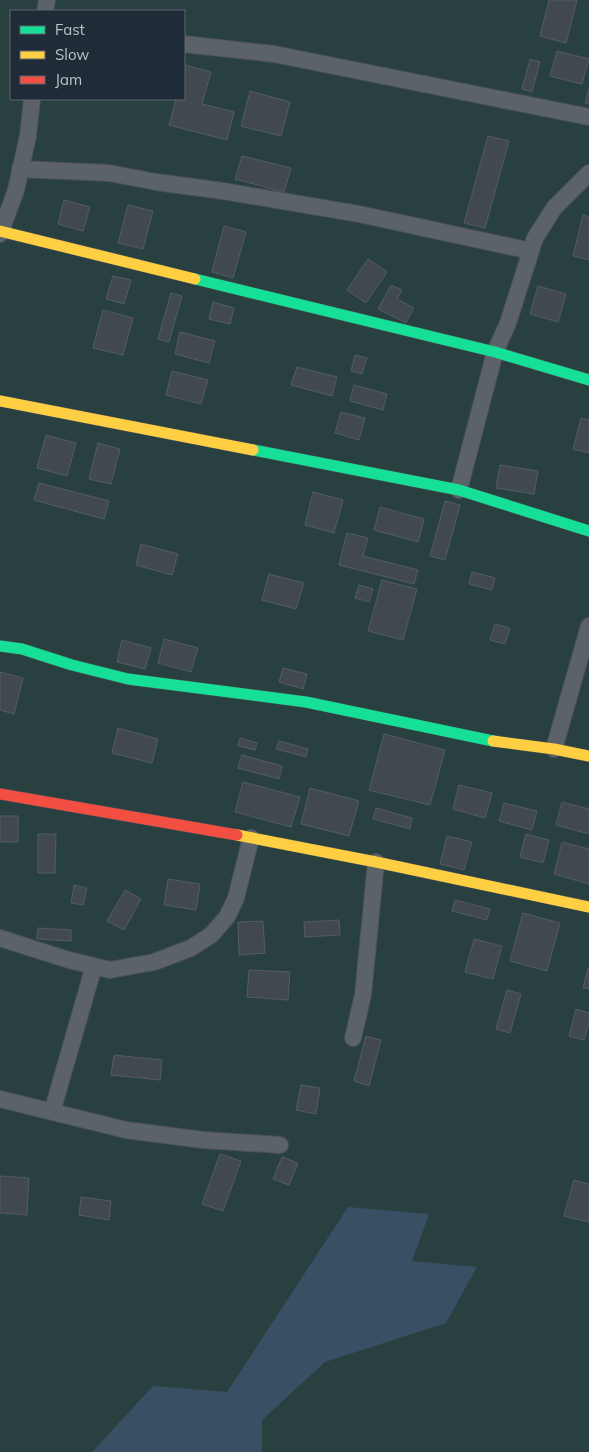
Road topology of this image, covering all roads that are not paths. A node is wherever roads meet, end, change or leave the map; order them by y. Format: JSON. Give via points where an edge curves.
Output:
{"nodes":[{"id":1,"x":185,"y":44,"type":"edge"},
{"id":2,"x":32,"y":100,"type":"edge"},
{"id":3,"x":589,"y":117,"type":"edge"},
{"id":4,"x":20,"y":169,"type":"junction"},
{"id":5,"x":589,"y":173,"type":"edge"},
{"id":6,"x":0,"y":232,"type":"edge"},
{"id":7,"x":531,"y":251,"type":"junction"},
{"id":8,"x":495,"y":352,"type":"junction"},
{"id":9,"x":589,"y":380,"type":"edge"},
{"id":10,"x":0,"y":401,"type":"edge"},
{"id":11,"x":459,"y":490,"type":"junction"},
{"id":12,"x":589,"y":531,"type":"edge"},
{"id":13,"x":589,"y":626,"type":"edge"},
{"id":14,"x":0,"y":646,"type":"edge"},
{"id":15,"x":554,"y":749,"type":"junction"},
{"id":16,"x":589,"y":756,"type":"edge"},
{"id":17,"x":0,"y":794,"type":"edge"},
{"id":18,"x":251,"y":838,"type":"junction"},
{"id":19,"x":376,"y":862,"type":"junction"},
{"id":20,"x":589,"y":907,"type":"edge"},
{"id":21,"x":0,"y":938,"type":"edge"},
{"id":22,"x":94,"y":966,"type":"junction"},
{"id":23,"x":353,"y":1038,"type":"dead end"},
{"id":24,"x":0,"y":1099,"type":"edge"},
{"id":25,"x":52,"y":1112,"type":"junction"},
{"id":26,"x":280,"y":1145,"type":"dead end"}],
"edges":[{"from":1,"to":3,"type":"street","via":[[274,54]]},
{"from":2,"to":4,"type":"street"},
{"from":4,"to":6,"type":"street","via":[[16,190]]},
{"from":4,"to":7,"type":"street","via":[[108,173],[223,191],[359,214]]},
{"from":5,"to":7,"type":"street","via":[[554,208],[535,238]]},
{"from":6,"to":8,"type":"street"},
{"from":7,"to":8,"type":"street","via":[[508,323]]},
{"from":8,"to":9,"type":"street"},
{"from":8,"to":11,"type":"street"},
{"from":10,"to":11,"type":"street"},
{"from":11,"to":12,"type":"street"},
{"from":13,"to":15,"type":"street"},
{"from":14,"to":15,"type":"street","via":[[22,649],[128,679],[306,702],[480,739]]},
{"from":15,"to":16,"type":"street"},
{"from":17,"to":18,"type":"street"},
{"from":18,"to":19,"type":"street"},
{"from":18,"to":22,"type":"street","via":[[236,898],[227,918],[211,935],[190,948],[154,962],[110,970]]},
{"from":19,"to":20,"type":"street"},
{"from":19,"to":23,"type":"street","via":[[363,995]]},
{"from":21,"to":22,"type":"street"},
{"from":22,"to":25,"type":"street"},
{"from":24,"to":25,"type":"street"},
{"from":25,"to":26,"type":"street","via":[[126,1130]]}]}
